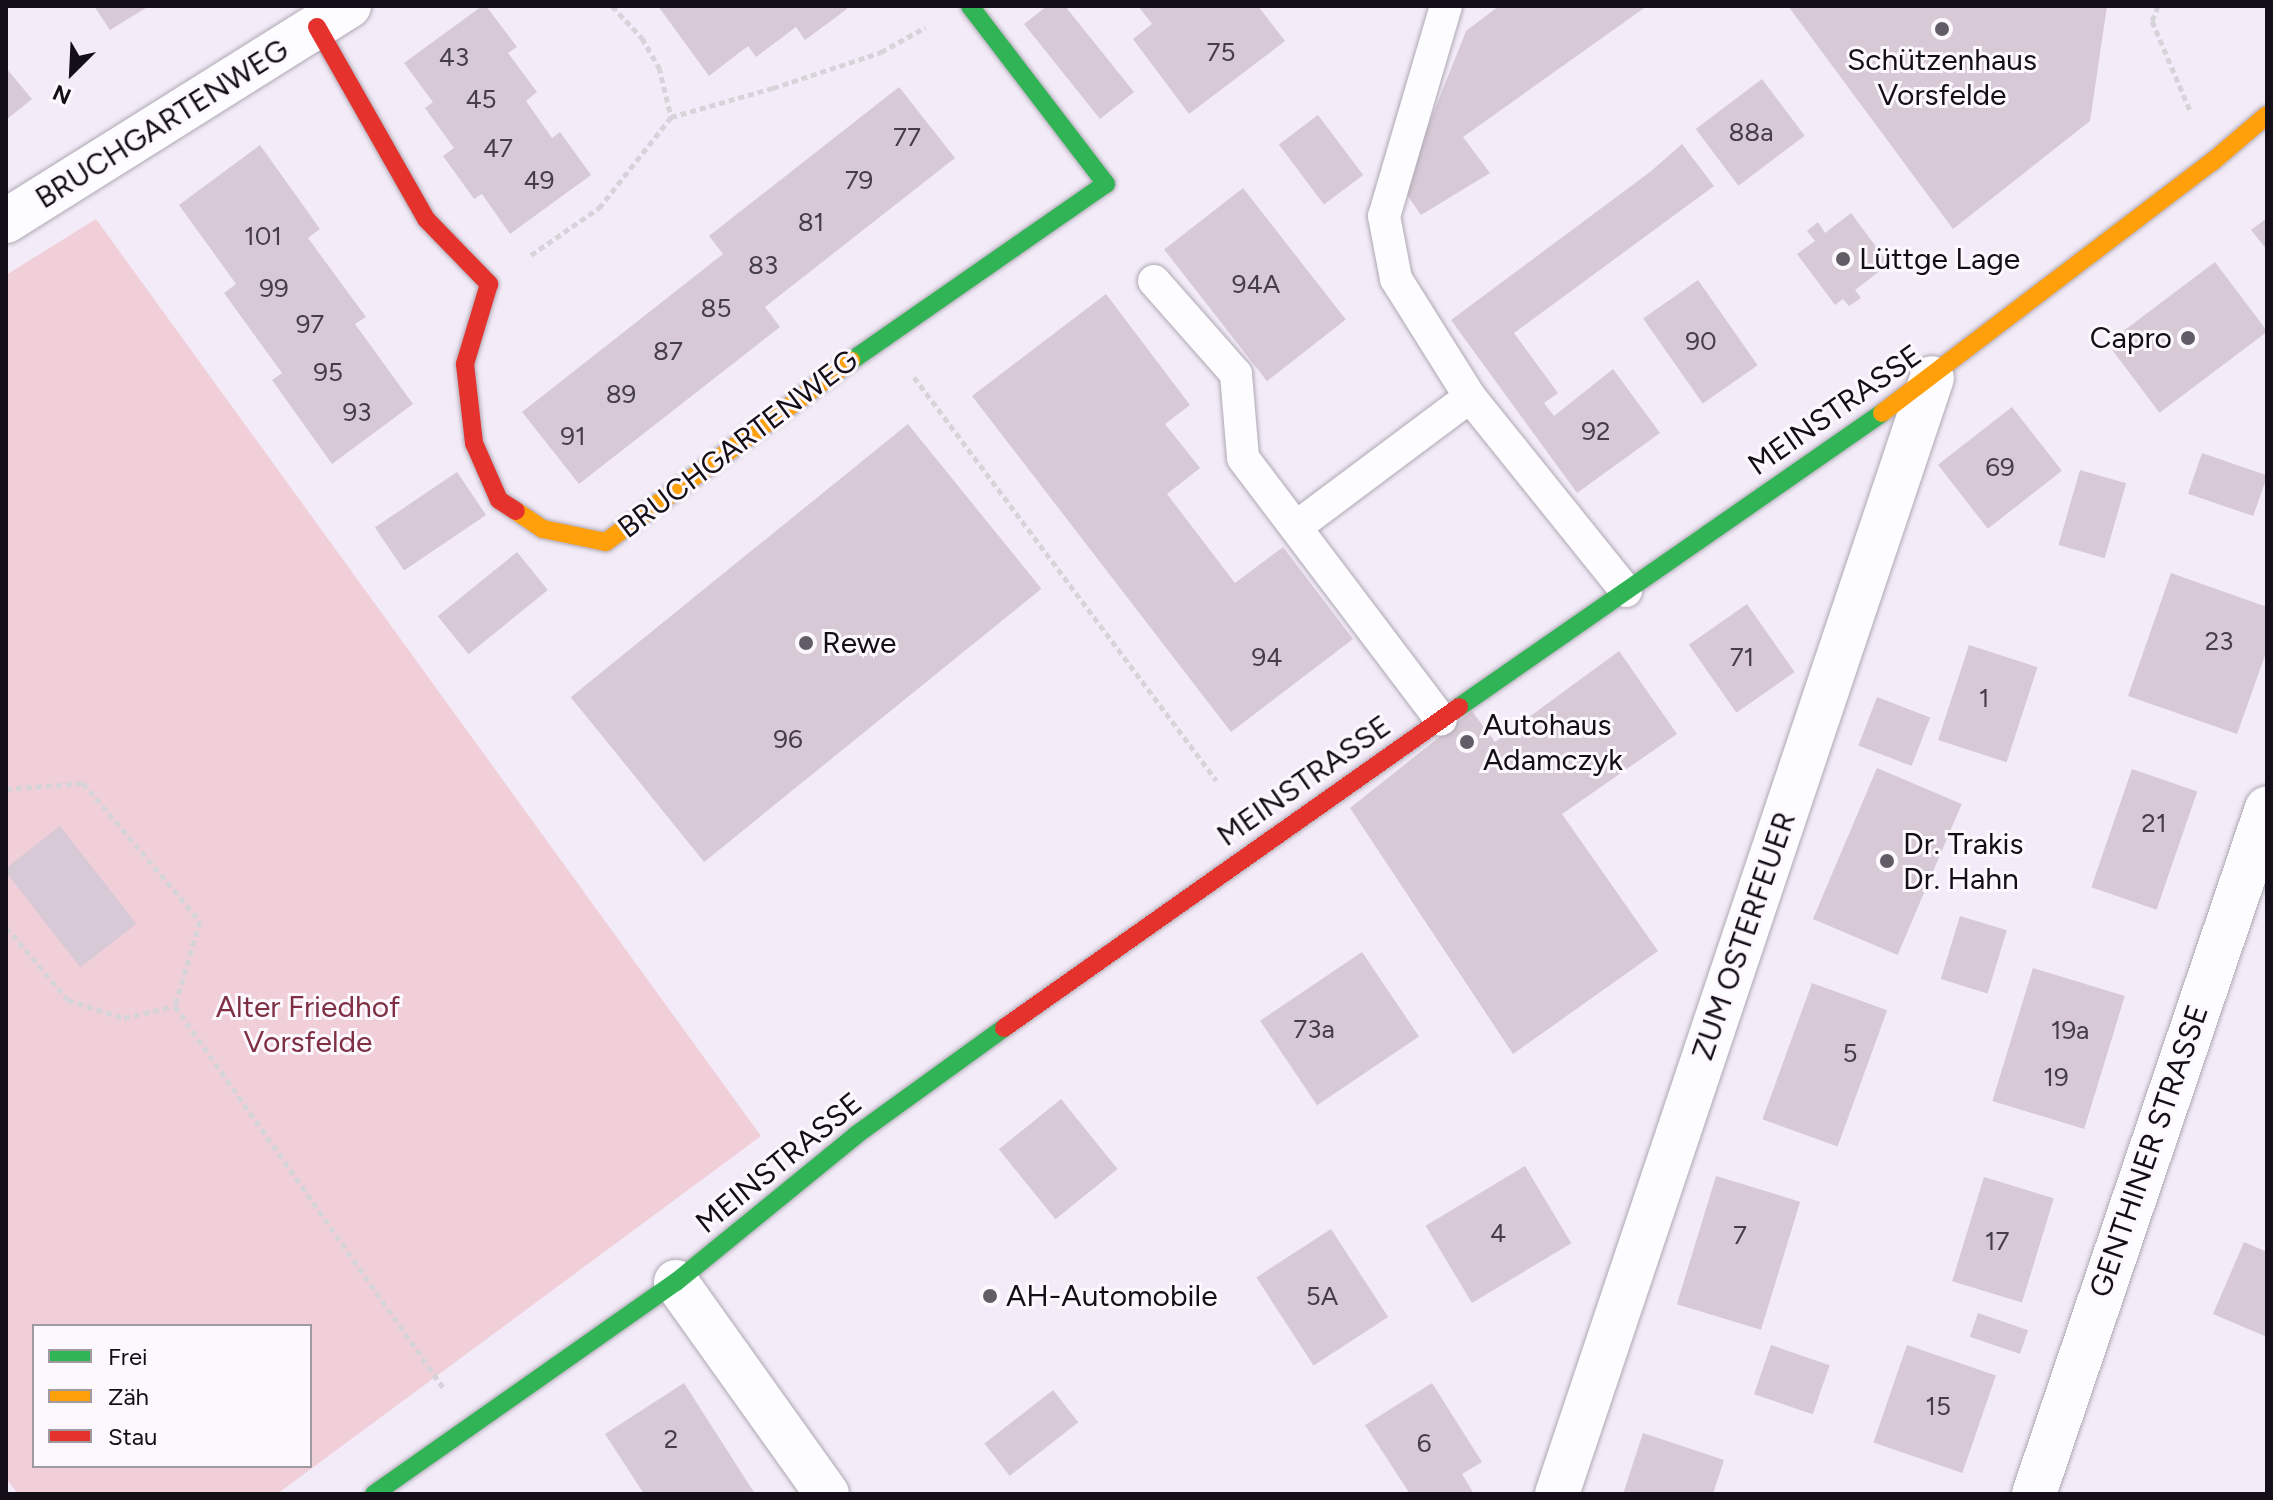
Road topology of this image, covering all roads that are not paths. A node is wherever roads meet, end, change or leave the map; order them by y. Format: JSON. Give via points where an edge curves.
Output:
{"nodes":[{"id":1,"x":970,"y":6,"type":"edge"},
{"id":2,"x":1446,"y":6,"type":"edge"},
{"id":3,"x":333,"y":17,"type":"edge"},
{"id":4,"x":2267,"y":115,"type":"edge"},
{"id":5,"x":6,"y":221,"type":"edge"},
{"id":6,"x":1154,"y":281,"type":"dead end"},
{"id":7,"x":1932,"y":378,"type":"junction"},
{"id":8,"x":1470,"y":397,"type":"junction"},
{"id":9,"x":1296,"y":527,"type":"junction"},
{"id":10,"x":1626,"y":591,"type":"junction"},
{"id":11,"x":1441,"y":720,"type":"junction"},
{"id":12,"x":2267,"y":808,"type":"edge"},
{"id":13,"x":2257,"y":868,"type":"edge"},
{"id":14,"x":676,"y":1282,"type":"junction"},
{"id":15,"x":374,"y":1494,"type":"edge"},
{"id":16,"x":827,"y":1494,"type":"edge"},
{"id":17,"x":1557,"y":1494,"type":"edge"},
{"id":18,"x":2034,"y":1494,"type":"edge"}],
"edges":[{"from":1,"to":3,"type":"street","name":"BRUCHGARTENWEG","via":[[1106,184],[884,336],[606,542],[543,529],[499,500],[474,443],[465,364],[489,284],[426,219]]},
{"from":2,"to":8,"type":"lane","via":[[1384,216],[1396,279]]},
{"from":3,"to":5,"type":"street","name":"BRUCHGARTENWEG"},
{"from":4,"to":7,"type":"street","name":"MEINSTRASSE"},
{"from":6,"to":9,"type":"lane","via":[[1236,374],[1243,458]]},
{"from":7,"to":10,"type":"street","name":"MEINSTRASSE"},
{"from":7,"to":17,"type":"street","name":"ZUM OSTERFEUER"},
{"from":8,"to":9,"type":"lane"},
{"from":8,"to":10,"type":"lane"},
{"from":9,"to":11,"type":"lane"},
{"from":10,"to":11,"type":"street","name":"MEINSTRASSE"},
{"from":11,"to":14,"type":"street","name":"MEINSTRASSE","via":[[856,1135]]},
{"from":12,"to":13,"type":"street","name":"GENTHINER STRASSE"},
{"from":13,"to":18,"type":"street","name":"GENTHINER STRASSE"},
{"from":14,"to":15,"type":"street","name":"MEINSTRASSE"},
{"from":14,"to":16,"type":"street"}]}
